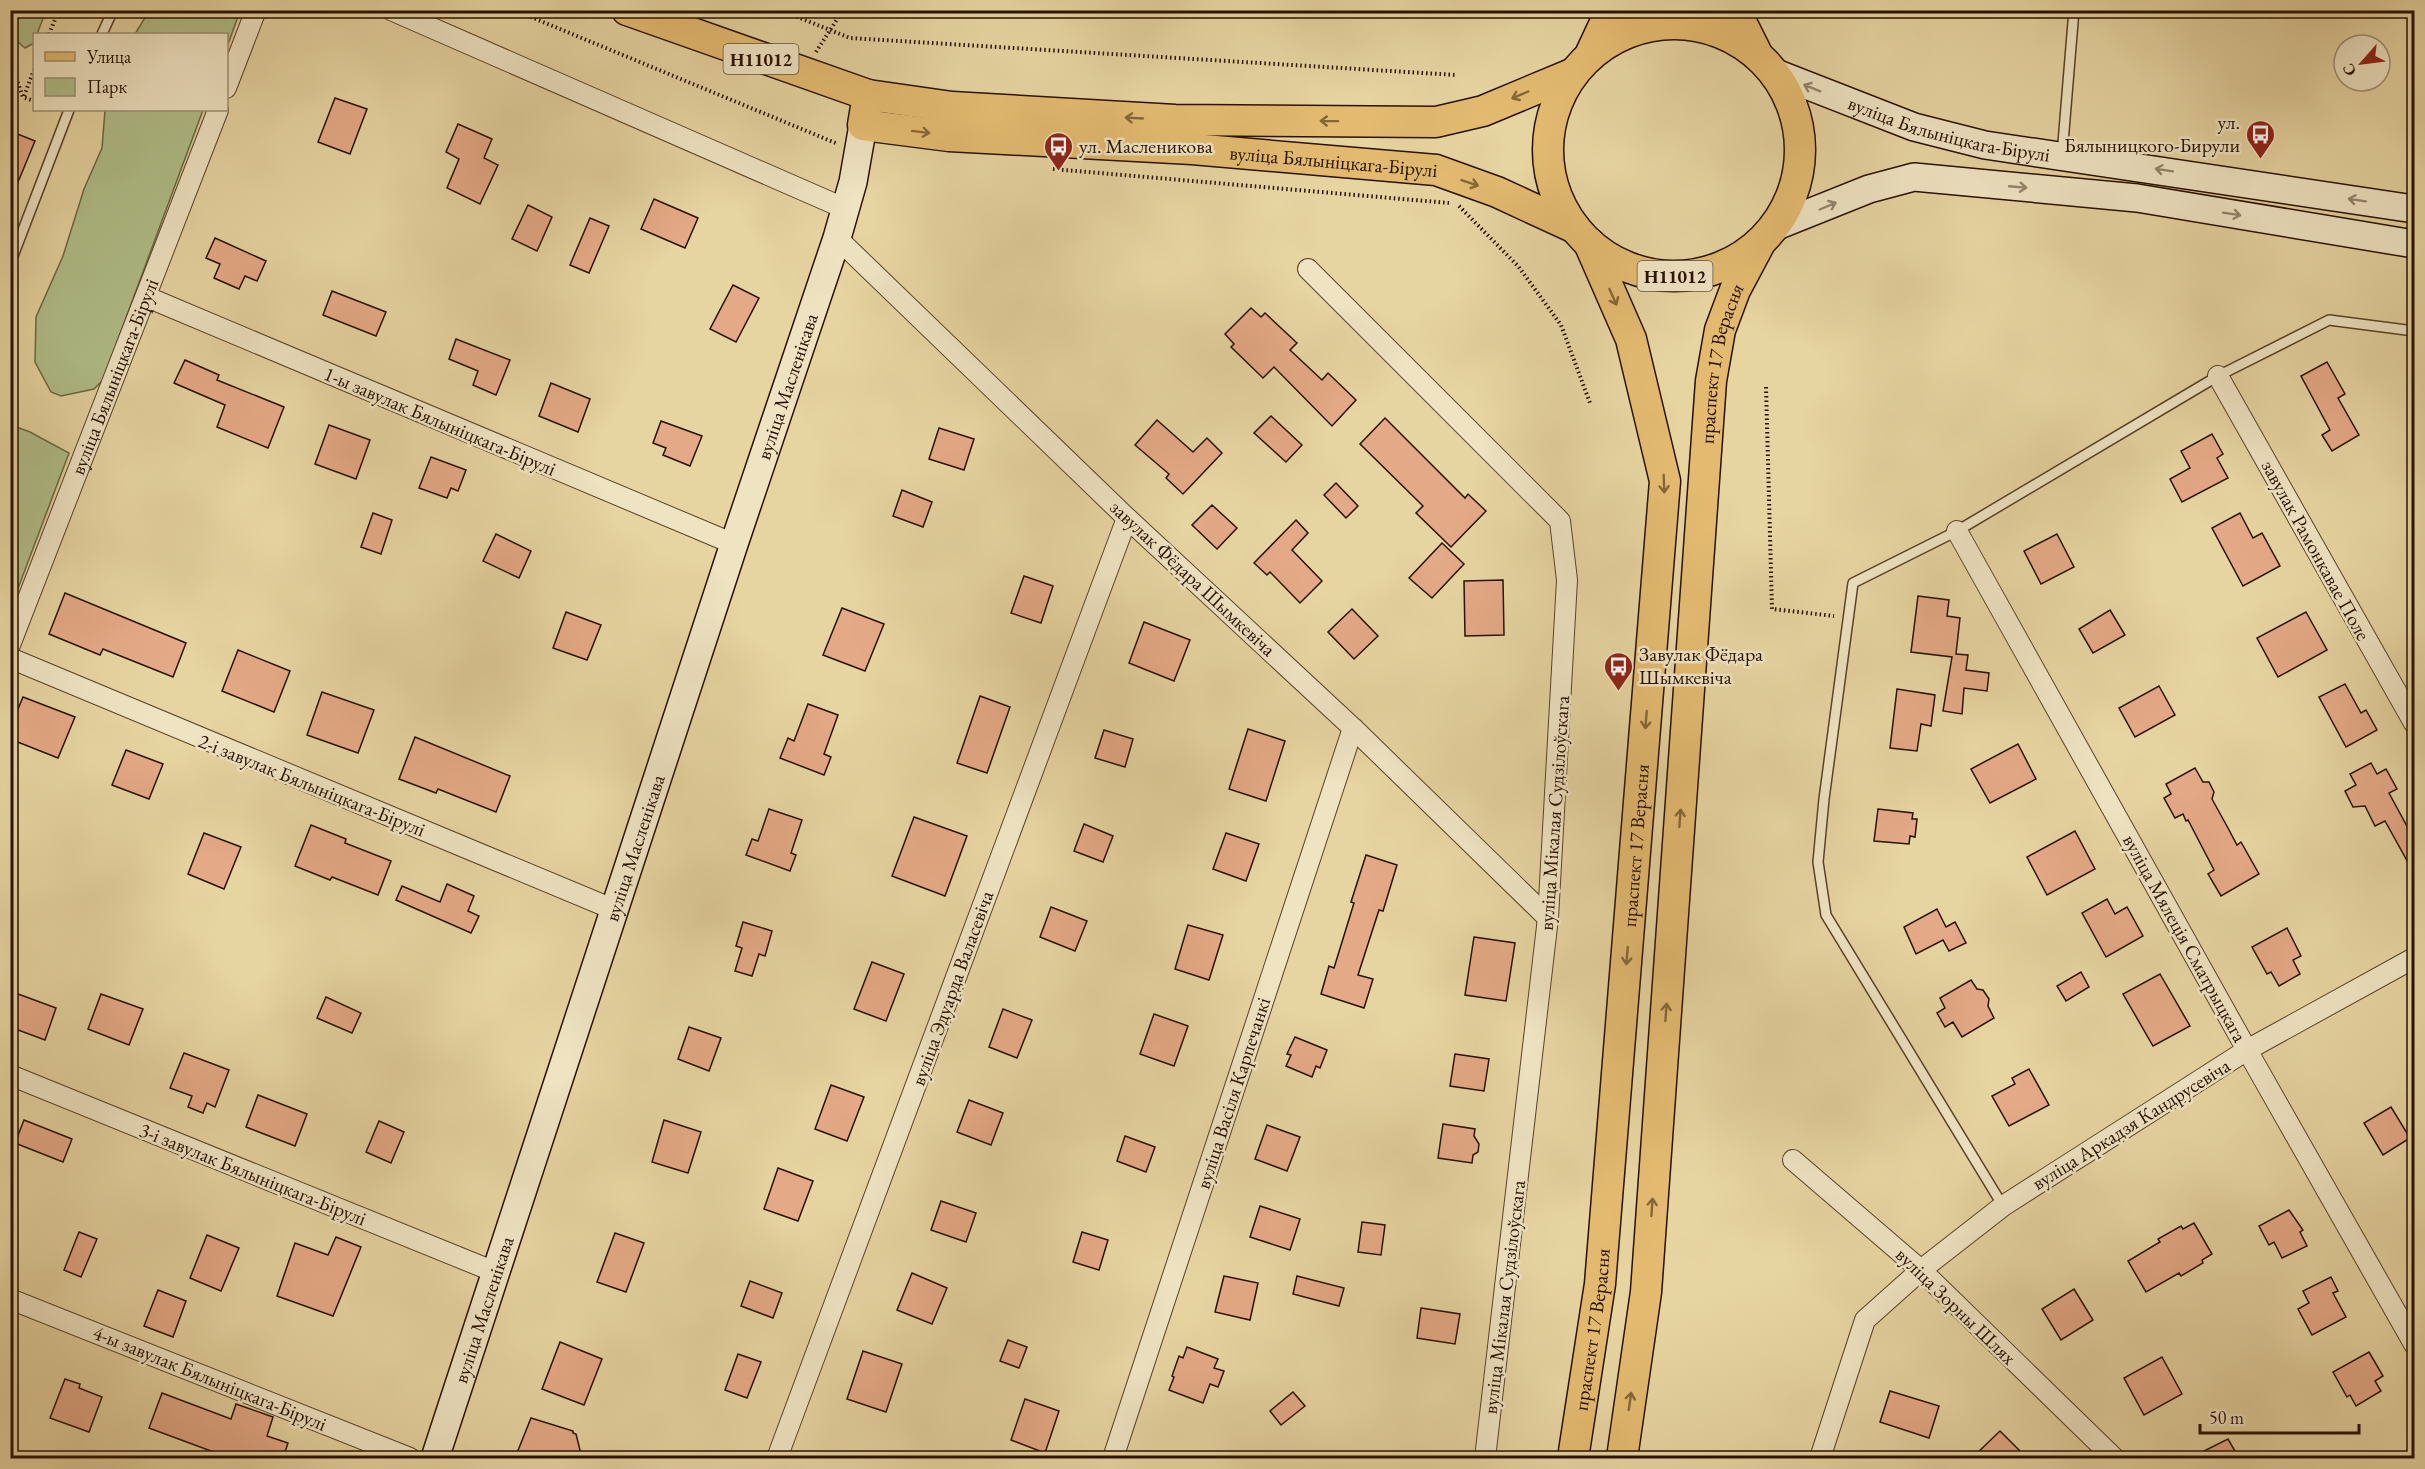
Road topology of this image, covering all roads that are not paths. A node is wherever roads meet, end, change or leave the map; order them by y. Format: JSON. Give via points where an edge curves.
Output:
{"nodes":[{"id":1,"x":113,"y":10,"type":"edge"},
{"id":2,"x":256,"y":10,"type":"edge"},
{"id":3,"x":391,"y":10,"type":"edge"},
{"id":4,"x":627,"y":10,"type":"edge"},
{"id":5,"x":1611,"y":10,"type":"edge"},
{"id":6,"x":1736,"y":10,"type":"edge"},
{"id":7,"x":2074,"y":10,"type":"edge"},
{"id":8,"x":102,"y":33,"type":"edge"},
{"id":9,"x":1581,"y":65,"type":"junction"},
{"id":10,"x":1766,"y":65,"type":"junction"},
{"id":11,"x":228,"y":83,"type":"edge"},
{"id":12,"x":868,"y":95,"type":"junction"},
{"id":13,"x":69,"y":111,"type":"edge"},
{"id":14,"x":218,"y":111,"type":"edge"},
{"id":15,"x":862,"y":139,"type":"junction"},
{"id":16,"x":2062,"y":156,"type":"junction"},
{"id":17,"x":846,"y":209,"type":"junction"},
{"id":18,"x":2415,"y":209,"type":"edge"},
{"id":19,"x":1767,"y":235,"type":"junction"},
{"id":20,"x":1582,"y":236,"type":"junction"},
{"id":21,"x":837,"y":238,"type":"junction"},
{"id":22,"x":2415,"y":244,"type":"edge"},
{"id":23,"x":10,"y":264,"type":"edge"},
{"id":24,"x":1308,"y":269,"type":"dead end"},
{"id":25,"x":147,"y":297,"type":"junction"},
{"id":26,"x":2415,"y":330,"type":"edge"},
{"id":27,"x":2218,"y":376,"type":"junction"},
{"id":28,"x":1127,"y":518,"type":"junction"},
{"id":29,"x":1958,"y":531,"type":"junction"},
{"id":30,"x":734,"y":544,"type":"junction"},
{"id":31,"x":10,"y":645,"type":"edge"},
{"id":32,"x":10,"y":658,"type":"edge"},
{"id":33,"x":2415,"y":723,"type":"edge"},
{"id":34,"x":1353,"y":728,"type":"junction"},
{"id":35,"x":615,"y":910,"type":"junction"},
{"id":36,"x":1548,"y":918,"type":"junction"},
{"id":37,"x":2415,"y":958,"type":"edge"},
{"id":38,"x":2247,"y":1050,"type":"junction"},
{"id":39,"x":10,"y":1075,"type":"edge"},
{"id":40,"x":1793,"y":1160,"type":"dead end"},
{"id":41,"x":2003,"y":1206,"type":"junction"},
{"id":42,"x":1921,"y":1270,"type":"junction"},
{"id":43,"x":495,"y":1272,"type":"junction"},
{"id":44,"x":10,"y":1299,"type":"edge"},
{"id":45,"x":2415,"y":1344,"type":"edge"},
{"id":46,"x":410,"y":1458,"type":"edge"},
{"id":47,"x":435,"y":1458,"type":"edge"},
{"id":48,"x":777,"y":1458,"type":"edge"},
{"id":49,"x":1113,"y":1458,"type":"edge"},
{"id":50,"x":1485,"y":1458,"type":"edge"},
{"id":51,"x":1574,"y":1458,"type":"edge"},
{"id":52,"x":1622,"y":1458,"type":"edge"},
{"id":53,"x":1820,"y":1458,"type":"edge"},
{"id":54,"x":2114,"y":1458,"type":"edge"}],
"edges":[{"from":1,"to":8,"type":"lane"},
{"from":2,"to":11,"type":"street"},
{"from":3,"to":17,"type":"street"},
{"from":4,"to":12,"type":"main road","name":"вуліца Бялыніцкага-Бірулі","number":"Н11012"},
{"from":5,"to":9,"type":"main road"},
{"from":6,"to":10,"type":"main road"},
{"from":7,"to":16,"type":"lane"},
{"from":9,"to":10,"type":"main road","number":"Н11012","via":[[1623,35],[1663,24],[1684,24],[1724,34]]},
{"from":9,"to":12,"type":"main road","name":"вуліца Бялыніцкага-Бірулі","number":"Н11012","one_way":true,"via":[[1483,111],[1436,122],[1175,120],[952,107]]},
{"from":9,"to":20,"type":"main road","number":"Н11012","via":[[1554,110],[1548,151],[1555,192],[1563,211]]},
{"from":16,"to":10,"type":"main road","name":"вуліца Бялыніцкага-Бірулі","number":"Н11012","one_way":true,"via":[[1985,145],[1914,127]]},
{"from":10,"to":19,"type":"main road","number":"Н11012","via":[[1785,90],[1793,109],[1800,150],[1793,191]]},
{"from":12,"to":15,"type":"main road"},
{"from":13,"to":23,"type":"lane"},
{"from":14,"to":25,"type":"street","name":"вуліца Бялыніцкага-Бірулі"},
{"from":15,"to":17,"type":"main road"},
{"from":15,"to":20,"type":"main road","name":"вуліца Бялыніцкага-Бірулі","number":"Н11012","one_way":true,"via":[[950,136],[1192,149],[1437,170],[1497,192]]},
{"from":18,"to":16,"type":"main road","name":"вуліца Бялыніцкага-Бірулі","number":"Н11012","one_way":true},
{"from":17,"to":21,"type":"main road"},
{"from":19,"to":20,"type":"main road","number":"Н11012","via":[[1725,266],[1685,276],[1644,273],[1615,261]]},
{"from":19,"to":22,"type":"main road","name":"вуліца Бялыніцкага-Бірулі","number":"Н11012","one_way":true,"via":[[1869,189],[1914,177],[2137,198]]},
{"from":52,"to":19,"type":"main road","name":"праспект 17 Верасня","one_way":true,"via":[[1646,1292],[1711,381],[1720,330],[1735,290]]},
{"from":20,"to":51,"type":"main road","name":"праспект 17 Верасня","one_way":true,"via":[[1631,339],[1665,481],[1600,1284]]},
{"from":21,"to":28,"type":"street","name":"завулак Фёдара Шымкевіча"},
{"from":21,"to":30,"type":"main road","name":"вуліца Масленікава"},
{"from":24,"to":36,"type":"street","name":"вуліца Мікалая Судзілоўскага","via":[[1560,521],[1567,579]]},
{"from":25,"to":30,"type":"street","name":"1-ы завулак Бялыніцкага-Бірулі"},
{"from":25,"to":31,"type":"street","name":"вуліца Бялыніцкага-Бірулі"},
{"from":26,"to":27,"type":"lane","via":[[2330,320]]},
{"from":27,"to":29,"type":"lane"},
{"from":27,"to":33,"type":"street","name":"завулак Рамонкавае Поле"},
{"from":28,"to":34,"type":"street","name":"завулак Фёдара Шымкевіча"},
{"from":28,"to":48,"type":"street","name":"вуліца Эдуарда Валасевіча"},
{"from":29,"to":38,"type":"street","name":"вуліца Мялеція Сматрыцкага"},
{"from":29,"to":41,"type":"lane","via":[[1853,583],[1818,862],[1826,915]]},
{"from":30,"to":35,"type":"main road","name":"вуліца Масленікава"},
{"from":32,"to":35,"type":"street","name":"2-і завулак Бялыніцкага-Бірулі"},
{"from":34,"to":36,"type":"street","name":"завулак Фёдара Шымкевіча"},
{"from":34,"to":49,"type":"street","name":"вуліца Васіля Карпечанкі"},
{"from":35,"to":43,"type":"main road","name":"вуліца Масленікава"},
{"from":36,"to":50,"type":"street","name":"вуліца Мікалая Судзілоўскага"},
{"from":37,"to":38,"type":"street","name":"вуліца Аркадзя Кандрусевіча"},
{"from":38,"to":41,"type":"street","name":"вуліца Аркадзя Кандрусевіча"},
{"from":38,"to":45,"type":"street","name":"вуліца Мялеція Сматрыцкага"},
{"from":39,"to":43,"type":"street","name":"3-і завулак Бялыніцкага-Бірулі"},
{"from":40,"to":42,"type":"street","name":"вуліца Зорны Шлях"},
{"from":41,"to":42,"type":"street","name":"вуліца Аркадзя Кандрусевіча"},
{"from":42,"to":53,"type":"street","via":[[1865,1320]]},
{"from":42,"to":54,"type":"street","name":"вуліца Зорны Шлях"},
{"from":43,"to":47,"type":"main road","name":"вуліца Масленікава"},
{"from":44,"to":46,"type":"street","name":"4-ы завулак Бялыніцкага-Бірулі"}]}
